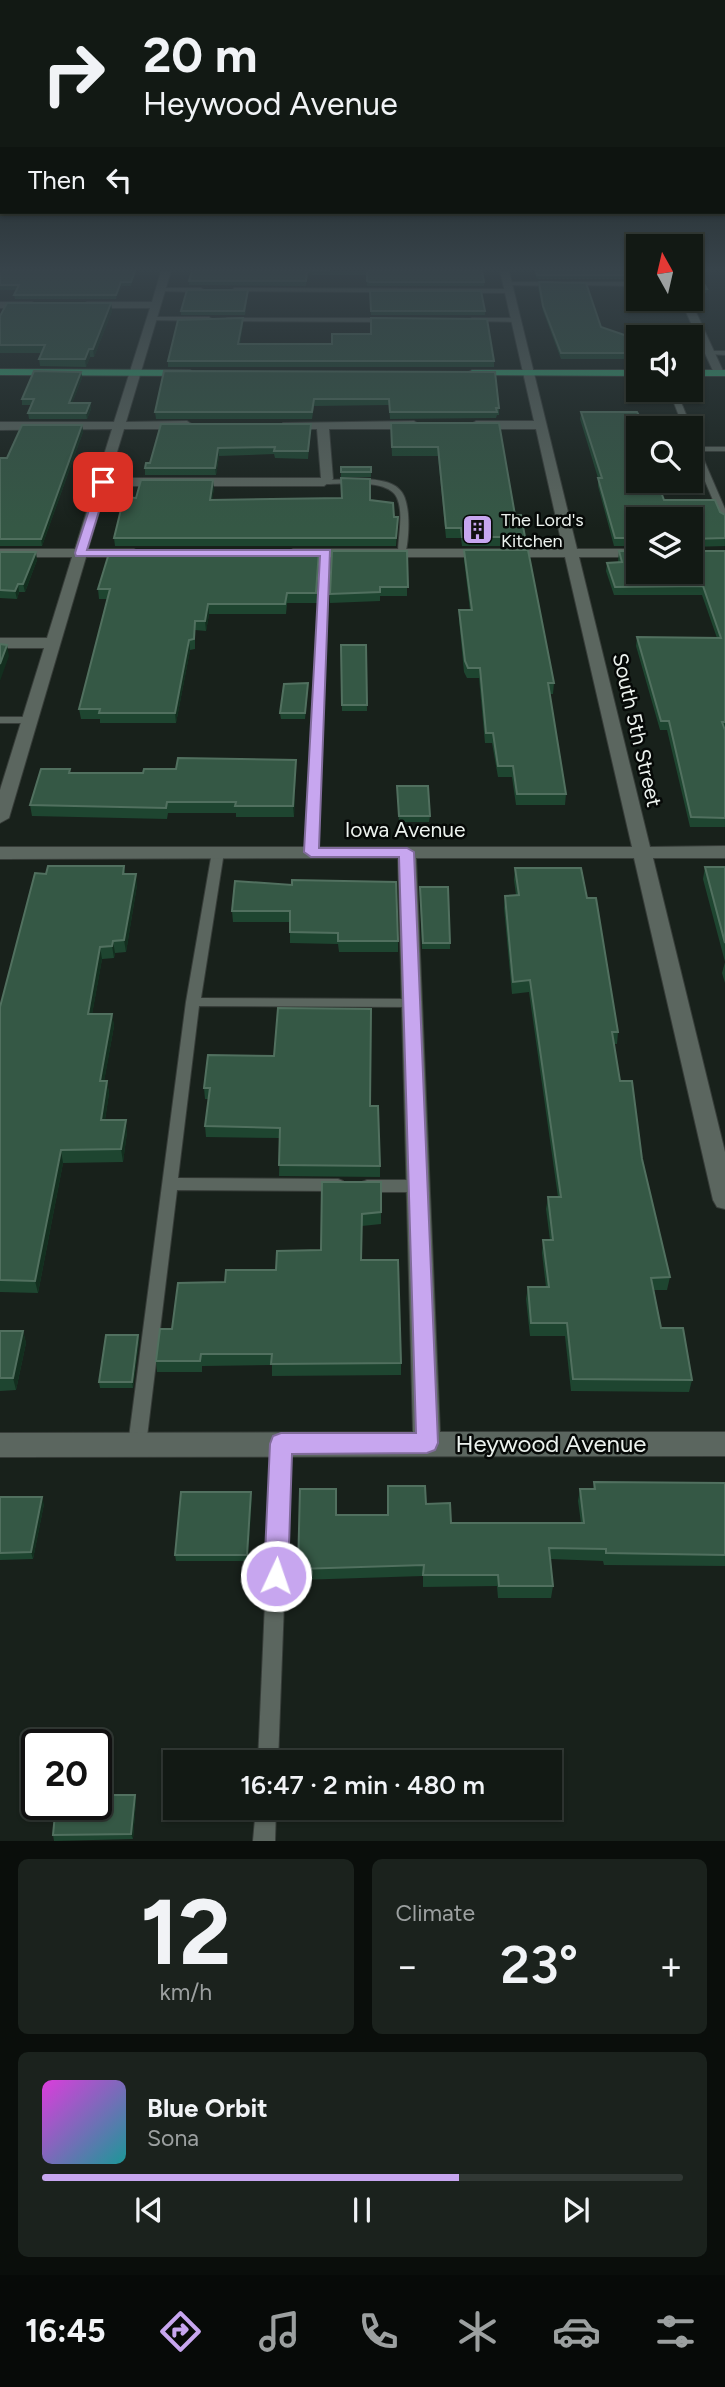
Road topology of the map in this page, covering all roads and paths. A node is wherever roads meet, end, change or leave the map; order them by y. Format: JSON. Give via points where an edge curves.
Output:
{"nodes":[{"id":1,"x":141,"y":357,"type":"edge"},
{"id":2,"x":525,"y":357,"type":"edge"},
{"id":3,"x":712,"y":357,"type":"edge"},
{"id":4,"x":0,"y":372,"type":"edge"},
{"id":5,"x":136,"y":373,"type":"junction"},
{"id":6,"x":200,"y":373,"type":"edge"},
{"id":7,"x":463,"y":373,"type":"edge"},
{"id":8,"x":529,"y":373,"type":"junction"},
{"id":9,"x":626,"y":373,"type":"edge"},
{"id":10,"x":703,"y":373,"type":"edge"},
{"id":11,"x":722,"y":373,"type":"edge"},
{"id":12,"x":202,"y":425,"type":"edge"},
{"id":13,"x":269,"y":425,"type":"edge"},
{"id":14,"x":323,"y":425,"type":"junction"},
{"id":15,"x":432,"y":425,"type":"edge"},
{"id":16,"x":460,"y":425,"type":"edge"},
{"id":17,"x":541,"y":425,"type":"junction"},
{"id":18,"x":0,"y":426,"type":"edge"},
{"id":19,"x":120,"y":426,"type":"junction"},
{"id":20,"x":703,"y":449,"type":"edge"},
{"id":21,"x":725,"y":449,"type":"edge"},
{"id":22,"x":703,"y":466,"type":"edge"},
{"id":23,"x":103,"y":482,"type":"junction"},
{"id":24,"x":324,"y":482,"type":"junction"},
{"id":25,"x":725,"y":519,"type":"edge"},
{"id":26,"x":0,"y":553,"type":"edge"},
{"id":27,"x":80,"y":553,"type":"junction"},
{"id":28,"x":149,"y":553,"type":"edge"},
{"id":29,"x":285,"y":553,"type":"edge"},
{"id":30,"x":326,"y":553,"type":"junction"},
{"id":31,"x":402,"y":553,"type":"junction"},
{"id":32,"x":572,"y":553,"type":"junction"},
{"id":33,"x":626,"y":553,"type":"edge"},
{"id":34,"x":0,"y":643,"type":"edge"},
{"id":35,"x":53,"y":643,"type":"junction"},
{"id":36,"x":0,"y":720,"type":"edge"},
{"id":37,"x":30,"y":720,"type":"junction"},
{"id":38,"x":0,"y":818,"type":"edge"},
{"id":39,"x":0,"y":852,"type":"edge"},
{"id":40,"x":218,"y":852,"type":"junction"},
{"id":41,"x":311,"y":852,"type":"junction"},
{"id":42,"x":407,"y":852,"type":"junction"},
{"id":43,"x":642,"y":852,"type":"junction"},
{"id":44,"x":725,"y":852,"type":"edge"},
{"id":45,"x":193,"y":1002,"type":"junction"},
{"id":46,"x":412,"y":1003,"type":"junction"},
{"id":47,"x":170,"y":1184,"type":"junction"},
{"id":48,"x":418,"y":1186,"type":"junction"},
{"id":49,"x":725,"y":1200,"type":"edge"},
{"id":50,"x":427,"y":1443,"type":"junction"},
{"id":51,"x":281,"y":1444,"type":"junction"},
{"id":52,"x":725,"y":1444,"type":"edge"},
{"id":53,"x":0,"y":1445,"type":"edge"},
{"id":54,"x":137,"y":1445,"type":"junction"},
{"id":55,"x":268,"y":1750,"type":"edge"},
{"id":56,"x":265,"y":1820,"type":"edge"},
{"id":57,"x":264,"y":1841,"type":"edge"}],
"edges":[{"from":1,"to":5,"type":"street"},
{"from":2,"to":8,"type":"street","name":"South 5th Street"},
{"from":3,"to":11,"type":"street"},
{"from":4,"to":5,"type":"main road"},
{"from":5,"to":6,"type":"main road"},
{"from":5,"to":19,"type":"street"},
{"from":7,"to":8,"type":"main road"},
{"from":8,"to":9,"type":"main road"},
{"from":8,"to":17,"type":"street","name":"South 5th Street"},
{"from":10,"to":11,"type":"main road"},
{"from":12,"to":19,"type":"street"},
{"from":13,"to":14,"type":"street"},
{"from":14,"to":15,"type":"street"},
{"from":14,"to":24,"type":"street"},
{"from":16,"to":17,"type":"street"},
{"from":17,"to":32,"type":"street","name":"South 5th Street"},
{"from":18,"to":19,"type":"street"},
{"from":19,"to":23,"type":"street"},
{"from":20,"to":21,"type":"lane"},
{"from":22,"to":25,"type":"lane"},
{"from":23,"to":24,"type":"street"},
{"from":23,"to":27,"type":"street"},
{"from":24,"to":31,"type":"lane","via":[[375,482],[395,488],[403,509]]},
{"from":26,"to":27,"type":"street"},
{"from":27,"to":28,"type":"street"},
{"from":27,"to":35,"type":"street"},
{"from":29,"to":30,"type":"street"},
{"from":30,"to":31,"type":"street"},
{"from":30,"to":41,"type":"lane"},
{"from":31,"to":32,"type":"street"},
{"from":32,"to":33,"type":"street"},
{"from":32,"to":43,"type":"street","name":"South 5th Street"},
{"from":34,"to":35,"type":"street"},
{"from":35,"to":37,"type":"street"},
{"from":36,"to":37,"type":"lane"},
{"from":37,"to":38,"type":"street"},
{"from":39,"to":40,"type":"street","name":"Iowa Avenue"},
{"from":40,"to":41,"type":"street","name":"Iowa Avenue"},
{"from":40,"to":45,"type":"lane"},
{"from":41,"to":42,"type":"street","name":"Iowa Avenue"},
{"from":42,"to":43,"type":"street","name":"Iowa Avenue"},
{"from":42,"to":46,"type":"street"},
{"from":43,"to":44,"type":"street","name":"Iowa Avenue"},
{"from":43,"to":49,"type":"street","name":"South 5th Street"},
{"from":45,"to":46,"type":"lane"},
{"from":45,"to":47,"type":"lane"},
{"from":46,"to":48,"type":"street"},
{"from":47,"to":48,"type":"lane"},
{"from":47,"to":54,"type":"lane"},
{"from":48,"to":50,"type":"street"},
{"from":50,"to":51,"type":"street","name":"Heywood Avenue"},
{"from":50,"to":52,"type":"street","name":"Heywood Avenue"},
{"from":51,"to":54,"type":"street","name":"Heywood Avenue"},
{"from":51,"to":55,"type":"lane"},
{"from":53,"to":54,"type":"street","name":"Heywood Avenue"},
{"from":56,"to":57,"type":"lane"}]}
